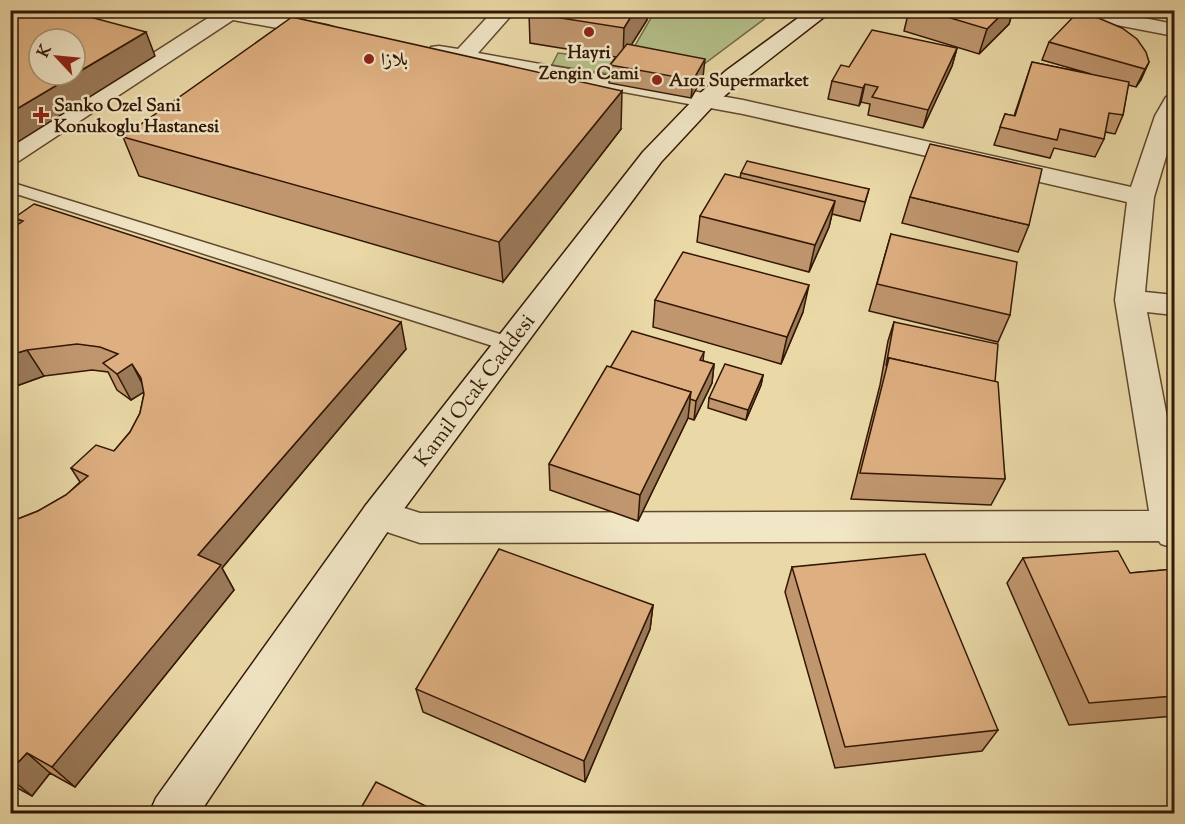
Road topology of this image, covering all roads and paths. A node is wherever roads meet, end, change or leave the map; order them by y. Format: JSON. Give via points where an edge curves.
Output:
{"nodes":[{"id":1,"x":507,"y":10,"type":"edge"},
{"id":2,"x":823,"y":10,"type":"edge"},
{"id":3,"x":1070,"y":10,"type":"edge"},
{"id":4,"x":220,"y":12,"type":"edge"},
{"id":5,"x":1174,"y":30,"type":"edge"},
{"id":6,"x":347,"y":35,"type":"edge"},
{"id":7,"x":417,"y":48,"type":"edge"},
{"id":8,"x":464,"y":56,"type":"junction"},
{"id":9,"x":706,"y":100,"type":"junction"},
{"id":10,"x":1174,"y":102,"type":"edge"},
{"id":11,"x":10,"y":156,"type":"edge"},
{"id":12,"x":10,"y":187,"type":"edge"},
{"id":13,"x":1141,"y":197,"type":"junction"},
{"id":14,"x":1130,"y":300,"type":"junction"},
{"id":15,"x":1174,"y":305,"type":"edge"},
{"id":16,"x":509,"y":344,"type":"junction"},
{"id":17,"x":378,"y":515,"type":"junction"},
{"id":18,"x":1172,"y":530,"type":"edge"},
{"id":19,"x":172,"y":813,"type":"edge"}],
"edges":[{"from":1,"to":8,"type":"street"},
{"from":2,"to":9,"type":"street","name":"Kamil Ocak Caddesi"},
{"from":3,"to":5,"type":"street"},
{"from":4,"to":6,"type":"street"},
{"from":4,"to":11,"type":"street"},
{"from":7,"to":8,"type":"street"},
{"from":8,"to":9,"type":"street"},
{"from":9,"to":13,"type":"street"},
{"from":9,"to":16,"type":"street","name":"Kamil Ocak Caddesi","via":[[652,157]]},
{"from":10,"to":13,"type":"street"},
{"from":12,"to":16,"type":"lane"},
{"from":13,"to":14,"type":"street"},
{"from":14,"to":15,"type":"street"},
{"from":14,"to":18,"type":"street"},
{"from":16,"to":17,"type":"street","name":"Kamil Ocak Caddesi"},
{"from":17,"to":18,"type":"street","via":[[420,528]]},
{"from":17,"to":19,"type":"street","name":"Kamil Ocak Caddesi"}]}
